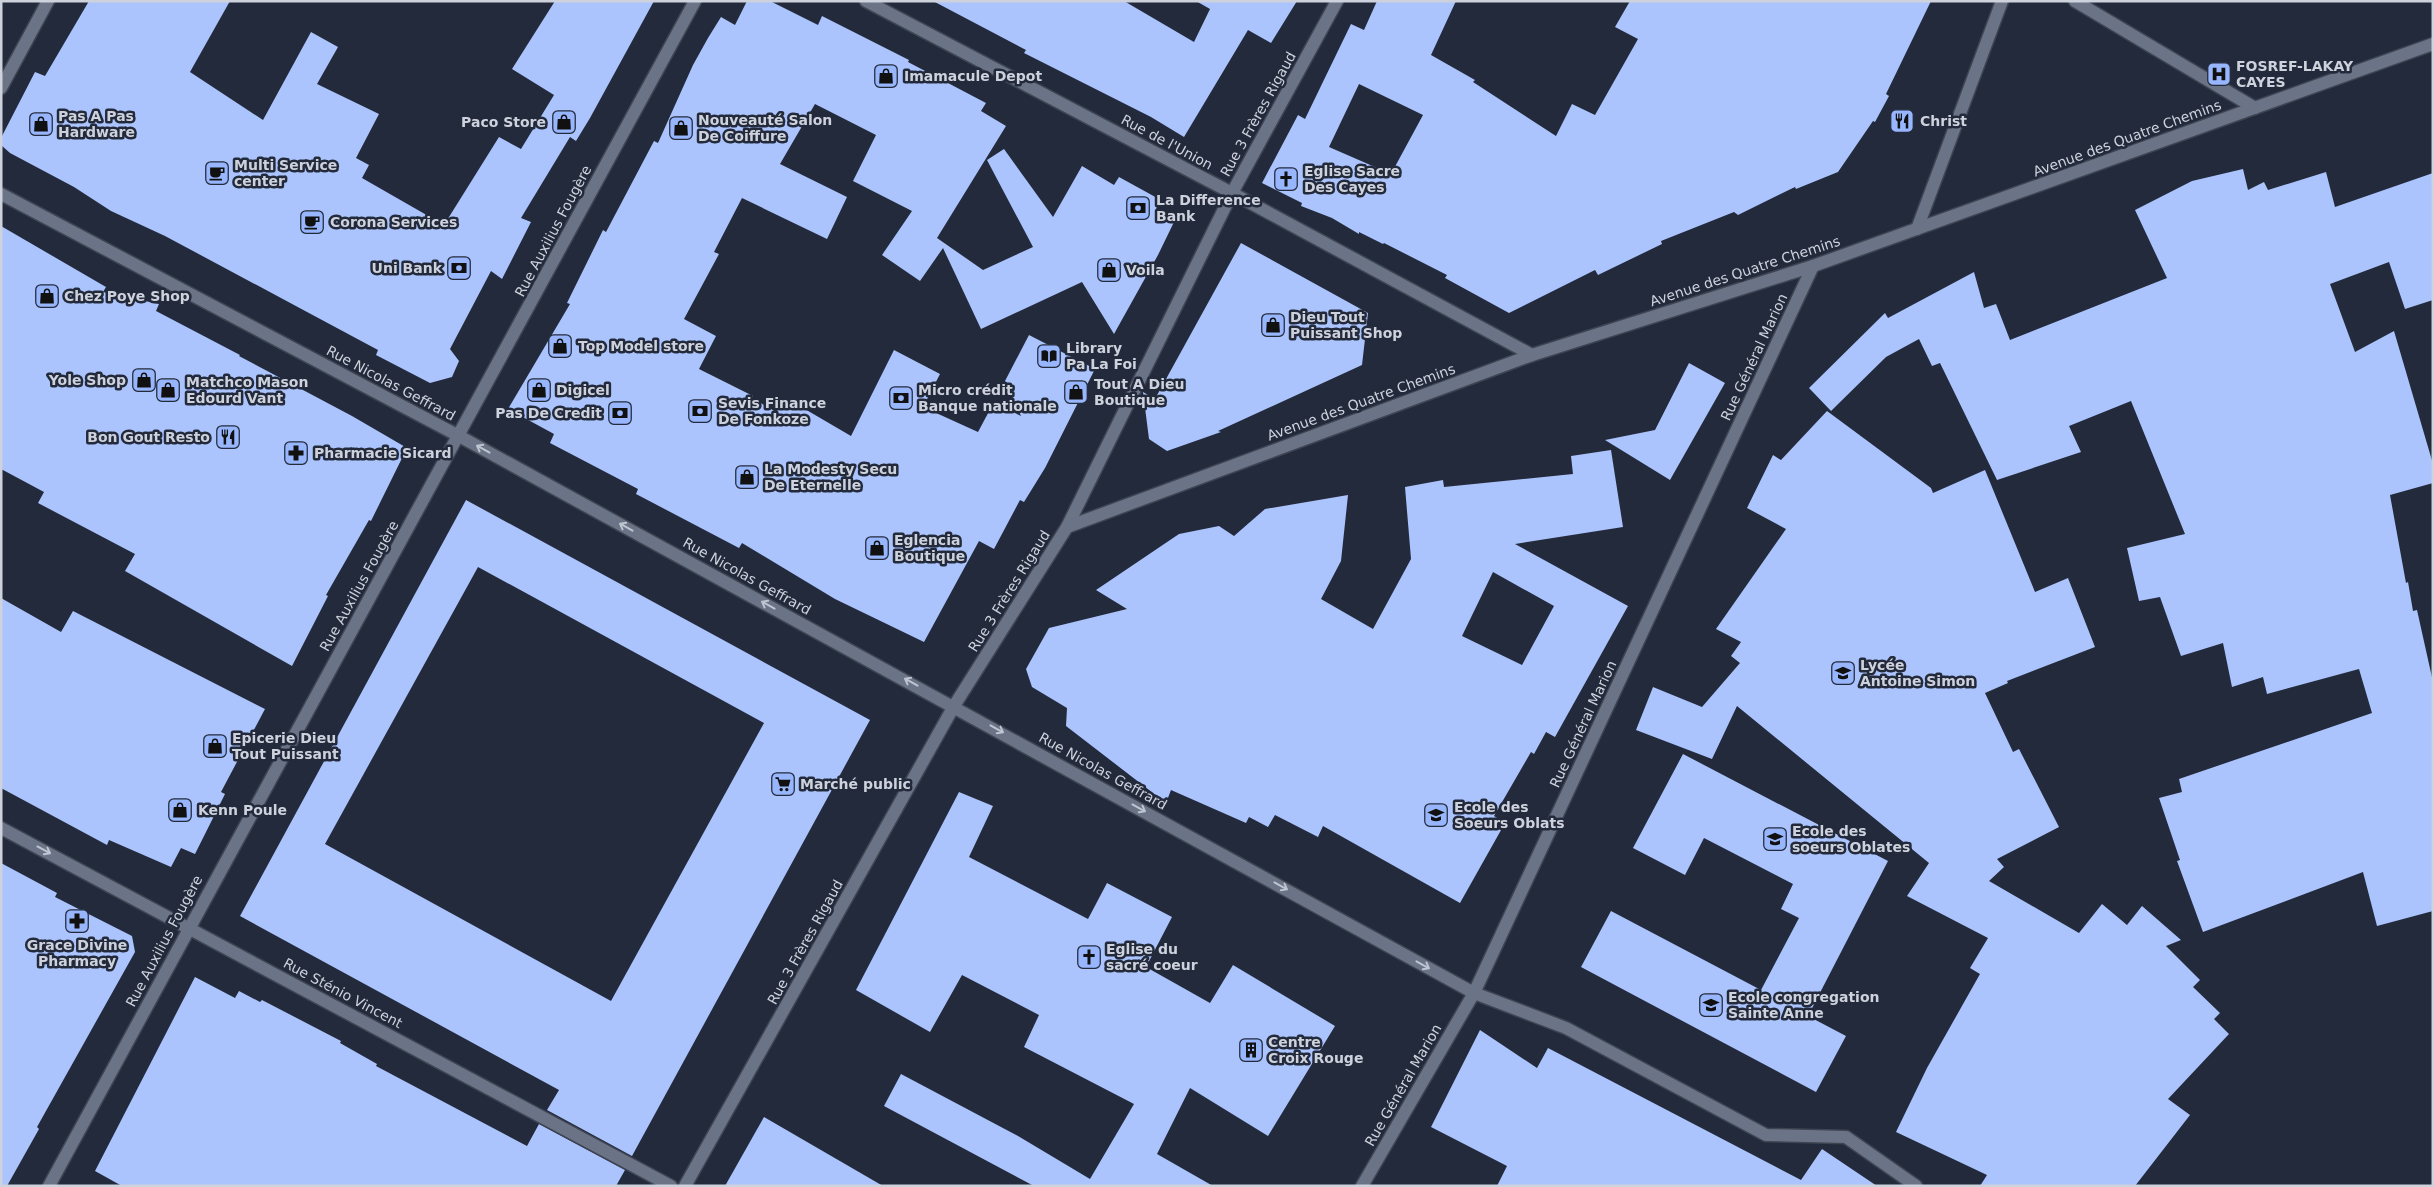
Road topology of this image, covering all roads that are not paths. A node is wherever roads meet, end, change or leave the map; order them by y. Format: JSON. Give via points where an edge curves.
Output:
{"nodes":[{"id":1,"x":48,"y":1,"type":"edge"},
{"id":2,"x":695,"y":1,"type":"edge"},
{"id":3,"x":866,"y":1,"type":"edge"},
{"id":4,"x":1337,"y":1,"type":"edge"},
{"id":5,"x":2002,"y":1,"type":"edge"},
{"id":6,"x":2075,"y":1,"type":"edge"},
{"id":7,"x":2433,"y":44,"type":"edge"},
{"id":8,"x":1,"y":88,"type":"edge"},
{"id":9,"x":2255,"y":108,"type":"junction"},
{"id":10,"x":1232,"y":192,"type":"junction"},
{"id":11,"x":1,"y":194,"type":"edge"},
{"id":12,"x":1916,"y":229,"type":"junction"},
{"id":13,"x":1813,"y":266,"type":"junction"},
{"id":14,"x":1532,"y":355,"type":"junction"},
{"id":15,"x":459,"y":436,"type":"junction"},
{"id":16,"x":1067,"y":527,"type":"junction"},
{"id":17,"x":954,"y":706,"type":"junction"},
{"id":18,"x":1,"y":828,"type":"edge"},
{"id":19,"x":189,"y":926,"type":"junction"},
{"id":20,"x":1474,"y":993,"type":"junction"},
{"id":21,"x":49,"y":1186,"type":"edge"},
{"id":22,"x":671,"y":1186,"type":"edge"},
{"id":23,"x":685,"y":1186,"type":"edge"},
{"id":24,"x":1362,"y":1186,"type":"edge"},
{"id":25,"x":1916,"y":1186,"type":"edge"}],
"edges":[{"from":1,"to":8,"type":"street"},
{"from":2,"to":15,"type":"street","name":"Rue Auxilius Fougère"},
{"from":3,"to":10,"type":"street","name":"Rue de l'Union"},
{"from":4,"to":10,"type":"street","name":"Rue 3 Frères Rigaud"},
{"from":5,"to":12,"type":"street"},
{"from":6,"to":9,"type":"street"},
{"from":7,"to":9,"type":"street","name":"Avenue des Quatre Chemins"},
{"from":9,"to":12,"type":"street","name":"Avenue des Quatre Chemins"},
{"from":10,"to":14,"type":"street","name":"Rue de l'Union"},
{"from":10,"to":16,"type":"street","name":"Rue 3 Frères Rigaud"},
{"from":11,"to":15,"type":"street","name":"Rue Nicolas Geffrard"},
{"from":12,"to":13,"type":"street","name":"Avenue des Quatre Chemins"},
{"from":13,"to":14,"type":"street","name":"Avenue des Quatre Chemins"},
{"from":13,"to":20,"type":"street","name":"Rue Général Marion"},
{"from":14,"to":16,"type":"street","name":"Avenue des Quatre Chemins"},
{"from":17,"to":15,"type":"street","name":"Rue Nicolas Geffrard","one_way":true},
{"from":15,"to":19,"type":"street","name":"Rue Auxilius Fougère"},
{"from":16,"to":17,"type":"street","name":"Rue 3 Frères Rigaud"},
{"from":17,"to":20,"type":"street","name":"Rue Nicolas Geffrard","one_way":true},
{"from":17,"to":23,"type":"street","name":"Rue 3 Frères Rigaud"},
{"from":18,"to":19,"type":"street","name":"Rue Sténio Vincent","one_way":true},
{"from":19,"to":21,"type":"street","name":"Rue Auxilius Fougère"},
{"from":19,"to":22,"type":"street","name":"Rue Sténio Vincent"},
{"from":20,"to":24,"type":"street","name":"Rue Général Marion"},
{"from":20,"to":25,"type":"street","name":"Rue Nicolas Geffrard","via":[[1566,1028],[1766,1135],[1846,1137]]}]}
